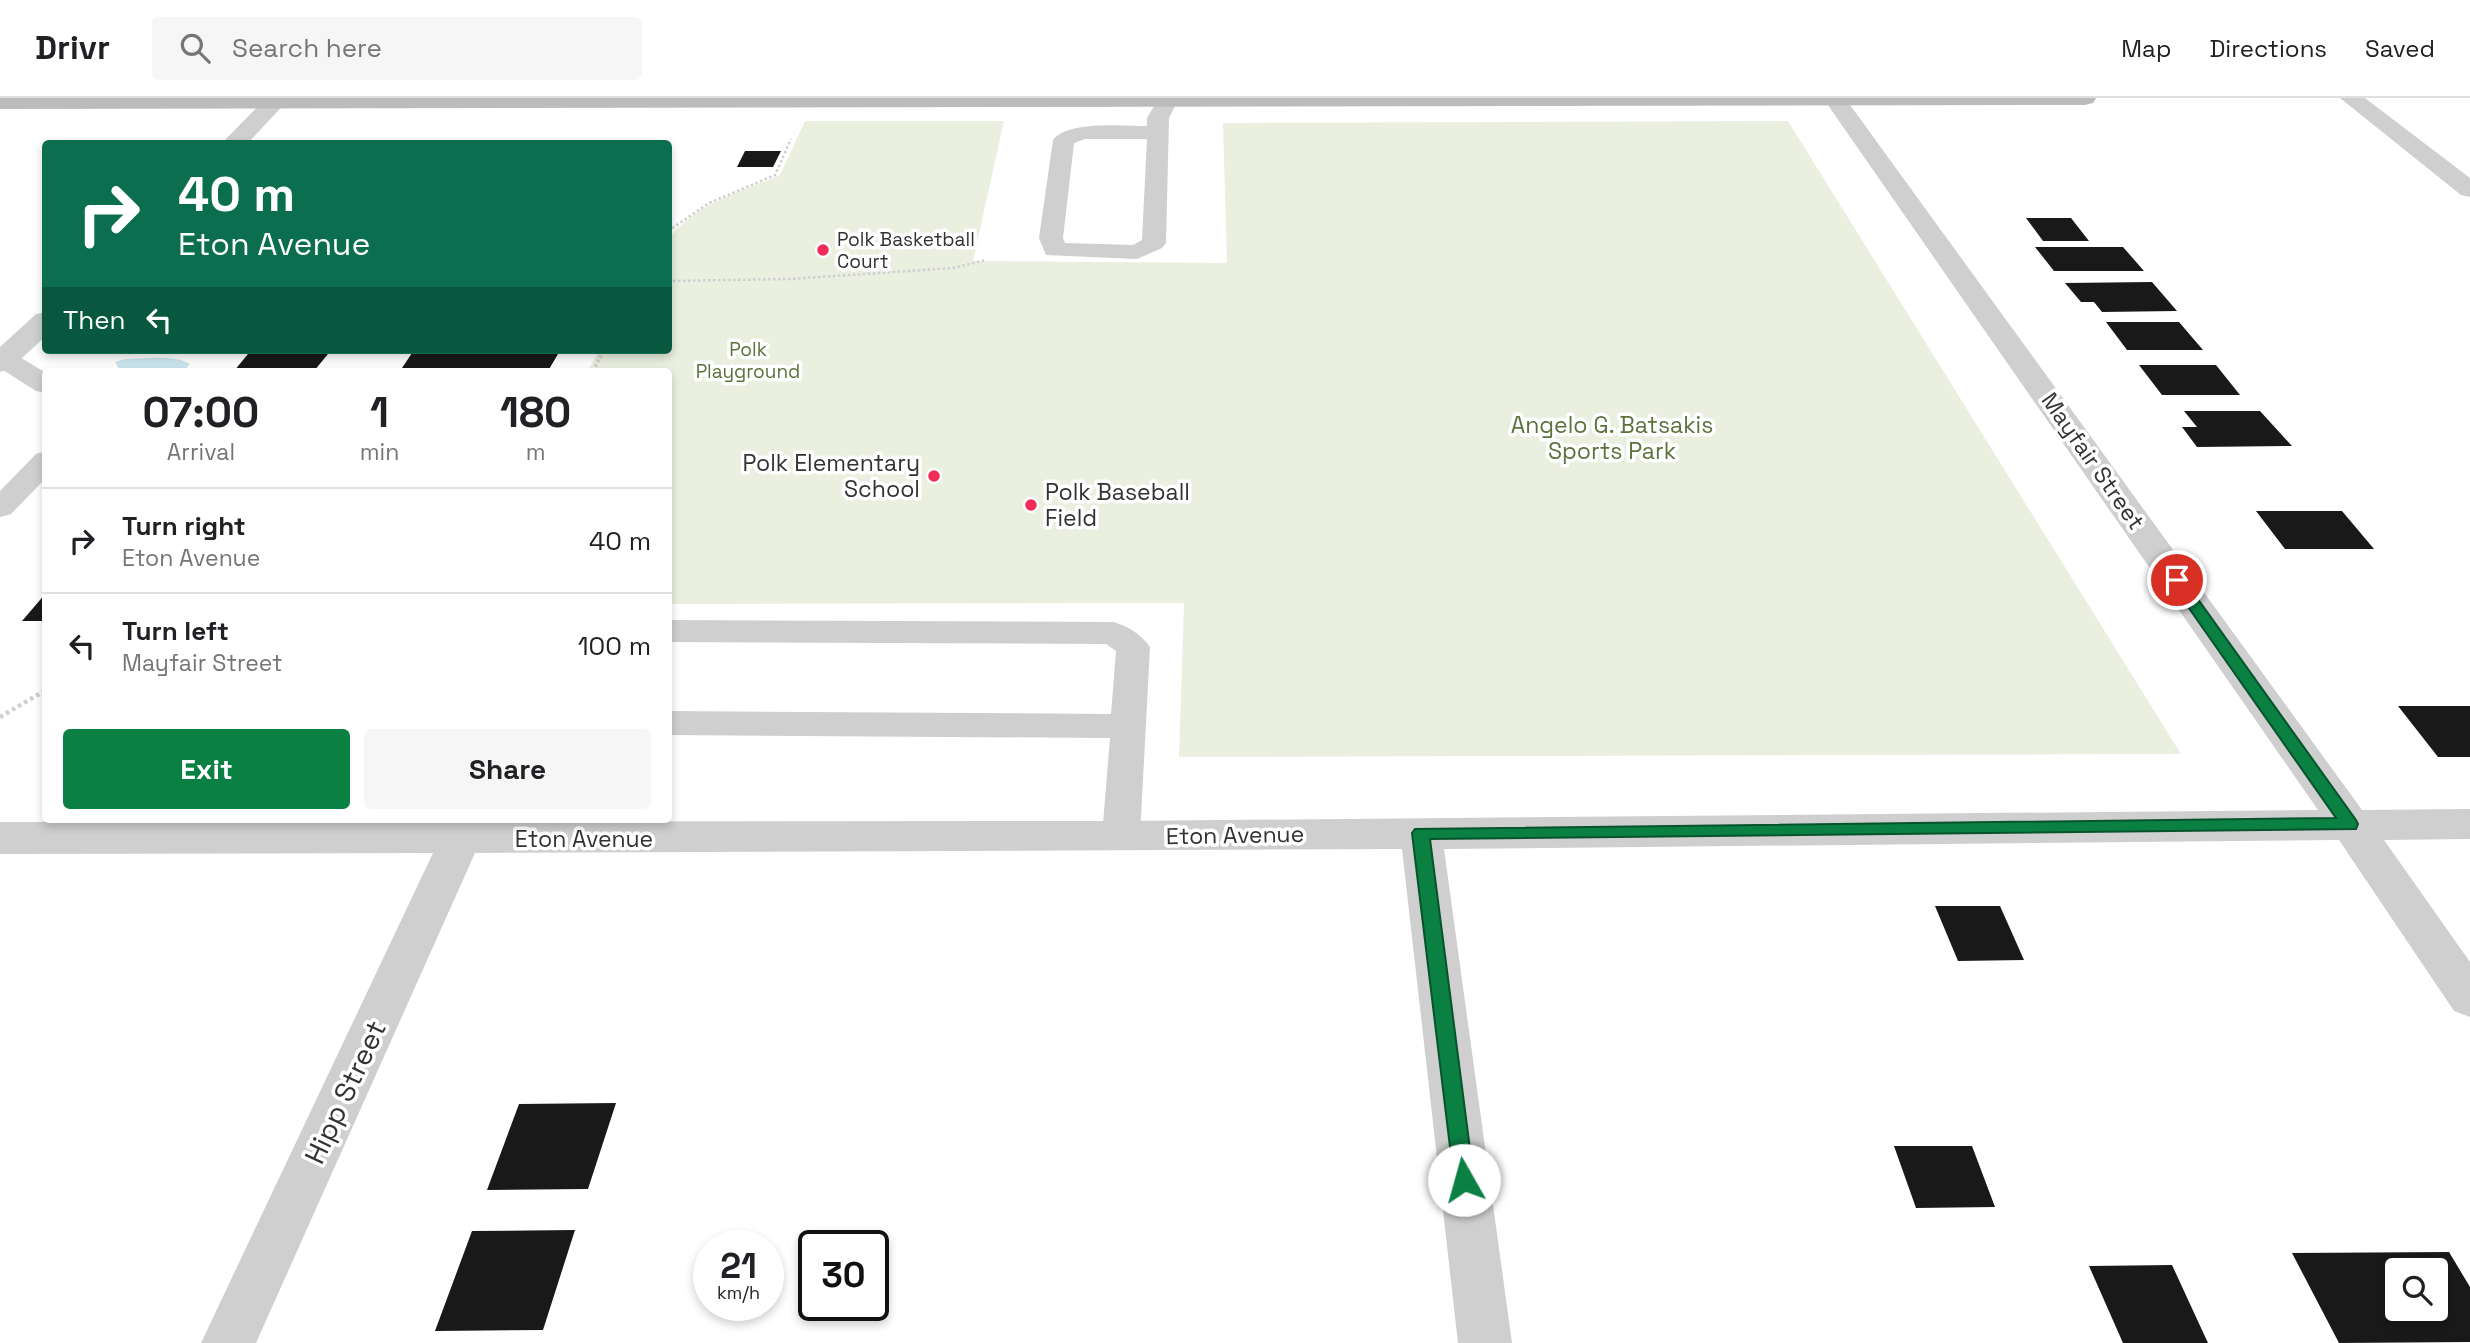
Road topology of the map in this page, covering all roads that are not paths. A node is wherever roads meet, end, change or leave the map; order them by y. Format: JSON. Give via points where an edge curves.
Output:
{"nodes":[{"id":1,"x":1834,"y":98,"type":"edge"},
{"id":2,"x":2084,"y":98,"type":"edge"},
{"id":3,"x":2351,"y":98,"type":"edge"},
{"id":4,"x":1324,"y":99,"type":"edge"},
{"id":5,"x":277,"y":100,"type":"edge"},
{"id":6,"x":805,"y":100,"type":"edge"},
{"id":7,"x":1168,"y":100,"type":"junction"},
{"id":8,"x":0,"y":102,"type":"edge"},
{"id":9,"x":1158,"y":132,"type":"junction"},
{"id":10,"x":237,"y":140,"type":"edge"},
{"id":11,"x":2470,"y":190,"type":"edge"},
{"id":12,"x":42,"y":324,"type":"edge"},
{"id":13,"x":2,"y":361,"type":"edge"},
{"id":14,"x":42,"y":383,"type":"edge"},
{"id":15,"x":42,"y":464,"type":"edge"},
{"id":16,"x":0,"y":508,"type":"edge"},
{"id":17,"x":672,"y":631,"type":"edge"},
{"id":18,"x":672,"y":723,"type":"edge"},
{"id":19,"x":1129,"y":726,"type":"junction"},
{"id":20,"x":2350,"y":824,"type":"junction"},
{"id":21,"x":2470,"y":824,"type":"edge"},
{"id":22,"x":451,"y":833,"type":"edge"},
{"id":23,"x":1421,"y":833,"type":"junction"},
{"id":24,"x":1121,"y":836,"type":"junction"},
{"id":25,"x":0,"y":838,"type":"edge"},
{"id":26,"x":2470,"y":998,"type":"edge"},
{"id":27,"x":228,"y":1343,"type":"edge"},
{"id":28,"x":1485,"y":1343,"type":"edge"}],
"edges":[{"from":1,"to":2,"type":"street"},
{"from":1,"to":4,"type":"street"},
{"from":1,"to":20,"type":"street","name":"Mayfair Street"},
{"from":3,"to":11,"type":"street"},
{"from":4,"to":7,"type":"street"},
{"from":5,"to":6,"type":"street"},
{"from":5,"to":8,"type":"street"},
{"from":5,"to":10,"type":"street"},
{"from":6,"to":7,"type":"street"},
{"from":7,"to":9,"type":"lane","via":[[1158,118]]},
{"from":9,"to":9,"type":"lane","via":[[1154,243],[1137,252],[1055,250],[1051,238],[1064,140],[1082,133]]},
{"from":12,"to":13,"type":"street"},
{"from":13,"to":14,"type":"lane"},
{"from":15,"to":16,"type":"lane"},
{"from":17,"to":19,"type":"lane","via":[[1113,633],[1133,647]]},
{"from":18,"to":19,"type":"lane"},
{"from":19,"to":24,"type":"lane"},
{"from":20,"to":21,"type":"street","name":"Eton Avenue"},
{"from":20,"to":23,"type":"street","name":"Eton Avenue"},
{"from":20,"to":26,"type":"street","name":"Mayfair Street"},
{"from":22,"to":24,"type":"street","name":"Eton Avenue"},
{"from":22,"to":25,"type":"street","name":"Eton Avenue"},
{"from":22,"to":27,"type":"street","name":"Hipp Street"},
{"from":23,"to":24,"type":"street","name":"Eton Avenue"},
{"from":23,"to":28,"type":"street"}]}
